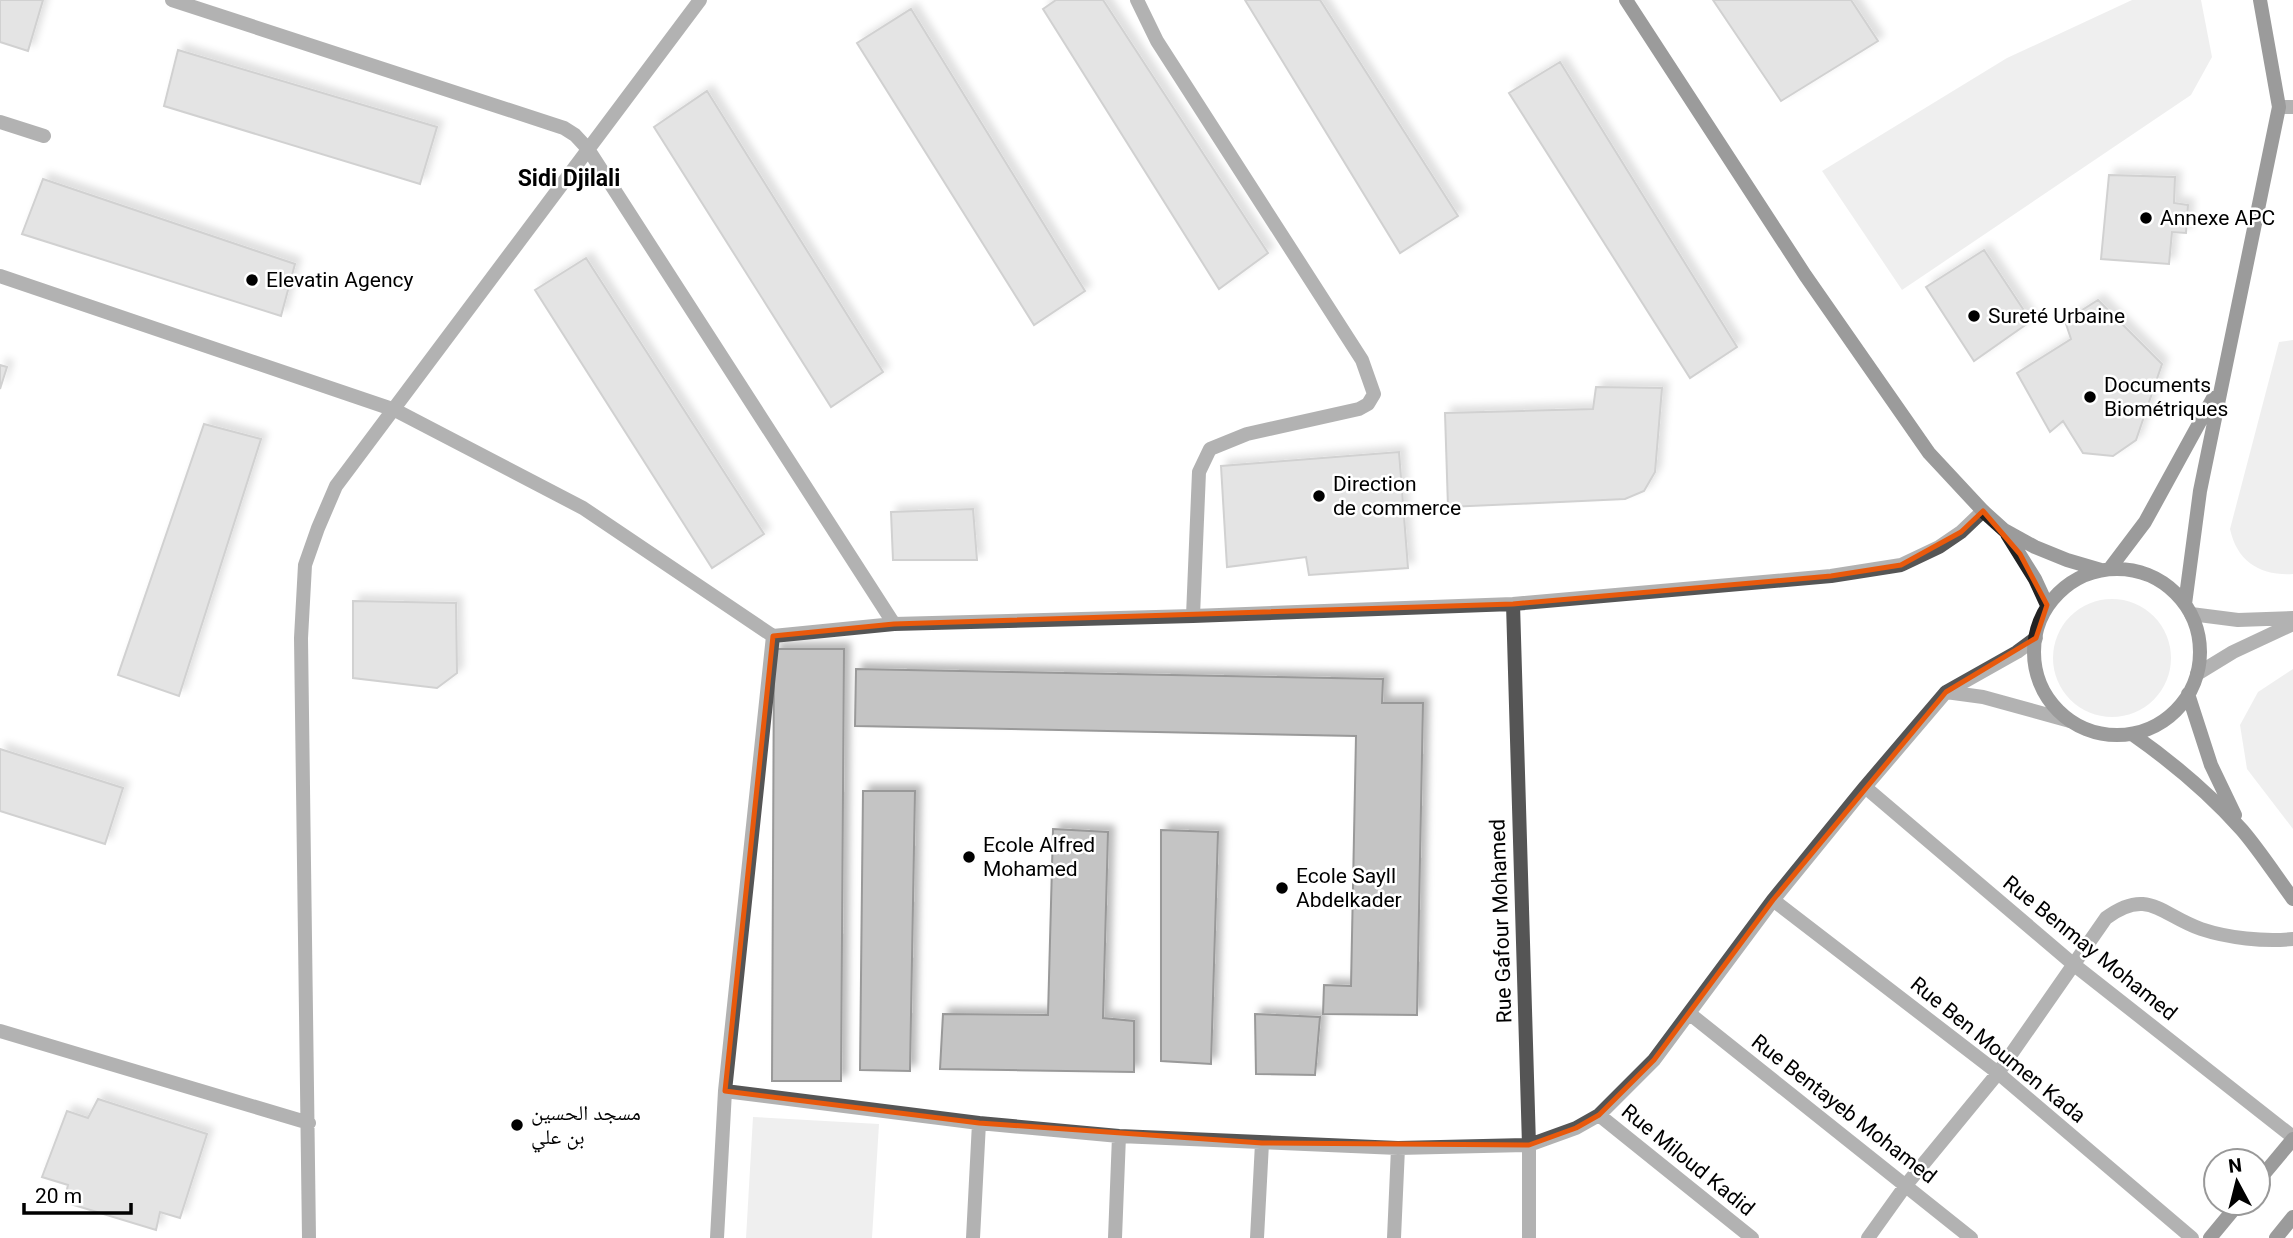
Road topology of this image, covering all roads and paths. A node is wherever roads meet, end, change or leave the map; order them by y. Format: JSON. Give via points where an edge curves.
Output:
{"nodes":[{"id":1,"x":172,"y":0,"type":"edge"},
{"id":2,"x":700,"y":0,"type":"edge"},
{"id":3,"x":1136,"y":0,"type":"edge"},
{"id":4,"x":1626,"y":0,"type":"edge"},
{"id":5,"x":2263,"y":0,"type":"edge"},
{"id":6,"x":2286,"y":107,"type":"edge"},
{"id":7,"x":0,"y":122,"type":"edge"},
{"id":8,"x":44,"y":136,"type":"dead end"},
{"id":9,"x":588,"y":149,"type":"junction"},
{"id":10,"x":0,"y":276,"type":"edge"},
{"id":11,"x":2224,"y":379,"type":"junction"},
{"id":12,"x":394,"y":410,"type":"junction"},
{"id":13,"x":1983,"y":511,"type":"junction"},
{"id":14,"x":2004,"y":530,"type":"junction"},
{"id":15,"x":2106,"y":568,"type":"junction"},
{"id":16,"x":1513,"y":604,"type":"junction"},
{"id":17,"x":2047,"y":605,"type":"junction"},
{"id":18,"x":2188,"y":609,"type":"junction"},
{"id":19,"x":1194,"y":617,"type":"junction"},
{"id":20,"x":2293,"y":621,"type":"edge"},
{"id":21,"x":894,"y":625,"type":"junction"},
{"id":22,"x":773,"y":636,"type":"junction"},
{"id":23,"x":2036,"y":638,"type":"junction"},
{"id":24,"x":2197,"y":674,"type":"junction"},
{"id":25,"x":1946,"y":692,"type":"junction"},
{"id":26,"x":2188,"y":694,"type":"junction"},
{"id":27,"x":2070,"y":721,"type":"junction"},
{"id":28,"x":2132,"y":734,"type":"junction"},
{"id":29,"x":1865,"y":787,"type":"junction"},
{"id":30,"x":2244,"y":832,"type":"junction"},
{"id":31,"x":2293,"y":899,"type":"edge"},
{"id":32,"x":1773,"y":900,"type":"junction"},
{"id":33,"x":2293,"y":939,"type":"edge"},
{"id":34,"x":2073,"y":964,"type":"junction"},
{"id":35,"x":1690,"y":1014,"type":"junction"},
{"id":36,"x":0,"y":1031,"type":"edge"},
{"id":37,"x":1998,"y":1073,"type":"junction"},
{"id":38,"x":725,"y":1091,"type":"junction"},
{"id":39,"x":1599,"y":1115,"type":"junction"},
{"id":40,"x":309,"y":1123,"type":"junction"},
{"id":41,"x":979,"y":1123,"type":"junction"},
{"id":42,"x":1119,"y":1136,"type":"junction"},
{"id":43,"x":2293,"y":1138,"type":"edge"},
{"id":44,"x":1262,"y":1143,"type":"junction"},
{"id":45,"x":1529,"y":1145,"type":"junction"},
{"id":46,"x":1398,"y":1148,"type":"junction"},
{"id":47,"x":2272,"y":1164,"type":"edge"},
{"id":48,"x":1906,"y":1185,"type":"junction"},
{"id":49,"x":2227,"y":1217,"type":"edge"},
{"id":50,"x":2293,"y":1217,"type":"edge"},
{"id":51,"x":309,"y":1238,"type":"edge"},
{"id":52,"x":717,"y":1238,"type":"edge"},
{"id":53,"x":973,"y":1238,"type":"edge"},
{"id":54,"x":1115,"y":1238,"type":"edge"},
{"id":55,"x":1257,"y":1238,"type":"edge"},
{"id":56,"x":1394,"y":1238,"type":"edge"},
{"id":57,"x":1529,"y":1238,"type":"edge"},
{"id":58,"x":1752,"y":1238,"type":"edge"},
{"id":59,"x":1868,"y":1238,"type":"edge"},
{"id":60,"x":1971,"y":1238,"type":"edge"},
{"id":61,"x":2192,"y":1238,"type":"edge"},
{"id":62,"x":2210,"y":1238,"type":"edge"},
{"id":63,"x":2277,"y":1238,"type":"edge"}],
"edges":[{"from":1,"to":9,"type":"street","via":[[564,128]]},
{"from":2,"to":9,"type":"street"},
{"from":3,"to":19,"type":"street","via":[[1157,41],[1362,360],[1374,394],[1359,409],[1247,435],[1210,449],[1199,471]]},
{"from":4,"to":13,"type":"main road","via":[[1851,342],[1929,453]]},
{"from":5,"to":6,"type":"main road","via":[[2267,45]]},
{"from":6,"to":11,"type":"main road"},
{"from":7,"to":8,"type":"street"},
{"from":9,"to":12,"type":"street"},
{"from":9,"to":21,"type":"street"},
{"from":10,"to":12,"type":"street"},
{"from":11,"to":15,"type":"main road","via":[[2152,510]]},
{"from":11,"to":18,"type":"main road","via":[[2200,491]]},
{"from":12,"to":22,"type":"street","via":[[583,508]]},
{"from":12,"to":40,"type":"street","via":[[337,486],[305,565],[301,638]]},
{"from":13,"to":14,"type":"main road"},
{"from":13,"to":16,"type":"street","via":[[1939,547],[1901,565],[1831,576]]},
{"from":14,"to":15,"type":"main road","via":[[2067,560]]},
{"from":14,"to":17,"type":"main road"},
{"from":15,"to":17,"type":"main road","via":[[2071,583]]},
{"from":15,"to":18,"type":"main road","via":[[2148,575],[2175,592]]},
{"from":16,"to":19,"type":"street"},
{"from":16,"to":45,"type":"street","name":"Rue Gafour Mohamed"},
{"from":17,"to":23,"type":"main road"},
{"from":18,"to":20,"type":"street","via":[[2238,620]]},
{"from":18,"to":24,"type":"main road","via":[[2200,649]]},
{"from":19,"to":21,"type":"street"},
{"from":20,"to":24,"type":"street"},
{"from":21,"to":22,"type":"street"},
{"from":22,"to":38,"type":"street"},
{"from":23,"to":25,"type":"street"},
{"from":23,"to":27,"type":"main road","via":[[2038,680],[2051,703]]},
{"from":24,"to":26,"type":"main road"},
{"from":25,"to":27,"type":"street","via":[[1983,697]]},
{"from":25,"to":29,"type":"street"},
{"from":26,"to":28,"type":"main road","via":[[2165,719]]},
{"from":26,"to":30,"type":"main road","via":[[2211,765]]},
{"from":27,"to":28,"type":"main road","via":[[2090,730]]},
{"from":28,"to":30,"type":"main road","via":[[2202,789]]},
{"from":29,"to":32,"type":"street"},
{"from":29,"to":34,"type":"street","name":"Rue Benmay Mohamed"},
{"from":30,"to":31,"type":"main road"},
{"from":32,"to":35,"type":"street"},
{"from":32,"to":37,"type":"street","name":"Rue Ben Moumen Kada"},
{"from":33,"to":34,"type":"street","via":[[2258,939],[2201,929],[2136,903],[2106,918]]},
{"from":34,"to":37,"type":"street"},
{"from":34,"to":43,"type":"street","name":"Rue Benmay Mohamed"},
{"from":35,"to":39,"type":"street","via":[[1654,1060]]},
{"from":35,"to":48,"type":"street","name":"Rue Bentayeb Mohamed"},
{"from":36,"to":40,"type":"street"},
{"from":37,"to":48,"type":"street"},
{"from":37,"to":61,"type":"street","name":"Rue Ben Moumen Kada"},
{"from":38,"to":41,"type":"street"},
{"from":38,"to":52,"type":"street"},
{"from":39,"to":45,"type":"street"},
{"from":39,"to":58,"type":"street","name":"Rue Miloud Kadid"},
{"from":40,"to":51,"type":"street"},
{"from":41,"to":42,"type":"street"},
{"from":41,"to":53,"type":"street"},
{"from":42,"to":44,"type":"street"},
{"from":42,"to":54,"type":"street"},
{"from":43,"to":47,"type":"main road"},
{"from":44,"to":46,"type":"street"},
{"from":44,"to":55,"type":"street"},
{"from":45,"to":46,"type":"street"},
{"from":45,"to":57,"type":"street","name":"Rue Gafour Mohamed"},
{"from":46,"to":56,"type":"street"},
{"from":48,"to":59,"type":"street"},
{"from":48,"to":60,"type":"street","name":"Rue Bentayeb Mohamed"},
{"from":49,"to":62,"type":"main road"},
{"from":50,"to":63,"type":"main road"}]}
